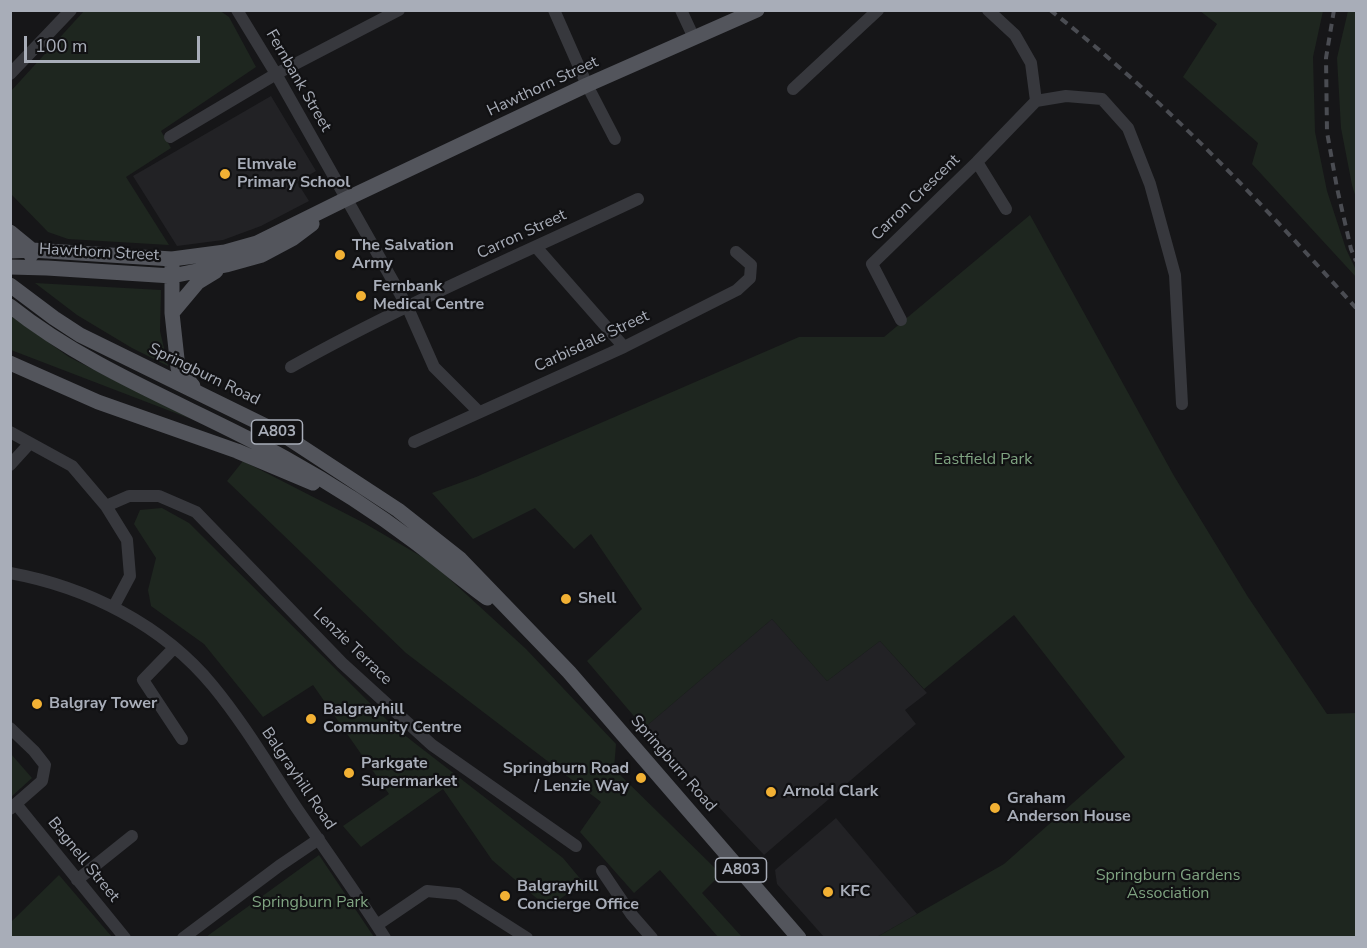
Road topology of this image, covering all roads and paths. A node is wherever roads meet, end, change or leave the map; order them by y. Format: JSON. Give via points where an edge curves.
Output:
{"nodes":[{"id":1,"x":71,"y":10,"type":"edge"},
{"id":2,"x":237,"y":10,"type":"edge"},
{"id":3,"x":399,"y":10,"type":"edge"},
{"id":4,"x":554,"y":10,"type":"edge"},
{"id":5,"x":681,"y":10,"type":"edge"},
{"id":6,"x":757,"y":10,"type":"edge"},
{"id":7,"x":878,"y":10,"type":"edge"},
{"id":8,"x":988,"y":10,"type":"edge"},
{"id":9,"x":694,"y":38,"type":"junction"},
{"id":10,"x":10,"y":74,"type":"edge"},
{"id":11,"x":276,"y":74,"type":"junction"},
{"id":12,"x":587,"y":85,"type":"junction"},
{"id":13,"x":793,"y":89,"type":"dead end"},
{"id":14,"x":1036,"y":101,"type":"junction"},
{"id":15,"x":170,"y":137,"type":"dead end"},
{"id":16,"x":615,"y":139,"type":"dead end"},
{"id":17,"x":977,"y":162,"type":"junction"},
{"id":18,"x":346,"y":199,"type":"junction"},
{"id":19,"x":638,"y":199,"type":"dead end"},
{"id":20,"x":1006,"y":209,"type":"dead end"},
{"id":21,"x":10,"y":232,"type":"edge"},
{"id":22,"x":536,"y":247,"type":"junction"},
{"id":23,"x":20,"y":250,"type":"edge"},
{"id":24,"x":736,"y":252,"type":"dead end"},
{"id":25,"x":172,"y":259,"type":"junction"},
{"id":26,"x":226,"y":265,"type":"junction"},
{"id":27,"x":20,"y":267,"type":"edge"},
{"id":28,"x":172,"y":276,"type":"junction"},
{"id":29,"x":10,"y":285,"type":"edge"},
{"id":30,"x":10,"y":306,"type":"edge"},
{"id":31,"x":407,"y":306,"type":"junction"},
{"id":32,"x":172,"y":313,"type":"junction"},
{"id":33,"x":901,"y":320,"type":"dead end"},
{"id":34,"x":624,"y":347,"type":"junction"},
{"id":35,"x":10,"y":363,"type":"edge"},
{"id":36,"x":291,"y":367,"type":"dead end"},
{"id":37,"x":197,"y":391,"type":"junction"},
{"id":38,"x":1182,"y":404,"type":"dead end"},
{"id":39,"x":479,"y":412,"type":"junction"},
{"id":40,"x":10,"y":432,"type":"edge"},
{"id":41,"x":414,"y":442,"type":"dead end"},
{"id":42,"x":30,"y":443,"type":"junction"},
{"id":43,"x":10,"y":465,"type":"edge"},
{"id":44,"x":360,"y":503,"type":"junction"},
{"id":45,"x":106,"y":506,"type":"junction"},
{"id":46,"x":10,"y":573,"type":"edge"},
{"id":47,"x":114,"y":606,"type":"junction"},
{"id":48,"x":516,"y":619,"type":"junction"},
{"id":49,"x":174,"y":648,"type":"junction"},
{"id":50,"x":10,"y":728,"type":"edge"},
{"id":51,"x":182,"y":739,"type":"dead end"},
{"id":52,"x":13,"y":806,"type":"edge"},
{"id":53,"x":132,"y":836,"type":"dead end"},
{"id":54,"x":319,"y":839,"type":"junction"},
{"id":55,"x":576,"y":846,"type":"dead end"},
{"id":56,"x":602,"y":871,"type":"dead end"},
{"id":57,"x":77,"y":880,"type":"junction"},
{"id":58,"x":377,"y":925,"type":"junction"},
{"id":59,"x":125,"y":938,"type":"edge"},
{"id":60,"x":183,"y":938,"type":"edge"},
{"id":61,"x":385,"y":938,"type":"edge"},
{"id":62,"x":527,"y":938,"type":"edge"},
{"id":63,"x":652,"y":938,"type":"edge"},
{"id":64,"x":799,"y":938,"type":"edge"}],
"edges":[{"from":1,"to":10,"type":"street"},
{"from":2,"to":11,"type":"street","name":"Fernbank Street"},
{"from":3,"to":11,"type":"street"},
{"from":4,"to":12,"type":"street"},
{"from":5,"to":9,"type":"street"},
{"from":6,"to":9,"type":"main road","name":"Hawthorn Street"},
{"from":7,"to":13,"type":"street"},
{"from":8,"to":14,"type":"street","via":[[1015,35],[1031,63]]},
{"from":9,"to":12,"type":"main road","name":"Hawthorn Street"},
{"from":11,"to":15,"type":"street"},
{"from":11,"to":18,"type":"street","name":"Fernbank Street"},
{"from":12,"to":16,"type":"street"},
{"from":12,"to":18,"type":"main road","name":"Hawthorn Street"},
{"from":14,"to":17,"type":"street","name":"Carron Crescent"},
{"from":14,"to":38,"type":"street","via":[[1066,96],[1102,99],[1128,128],[1150,184],[1175,275]]},
{"from":17,"to":20,"type":"street","name":"Carron Crescent"},
{"from":17,"to":33,"type":"street","name":"Carron Crescent","via":[[872,264]]},
{"from":18,"to":25,"type":"main road","name":"Hawthorn Street","via":[[257,243]]},
{"from":18,"to":26,"type":"main road","name":"Hawthorn Street","via":[[292,239],[261,255]]},
{"from":18,"to":31,"type":"street","name":"Fernbank Street"},
{"from":19,"to":22,"type":"street","name":"Carron Street"},
{"from":21,"to":23,"type":"main road"},
{"from":22,"to":31,"type":"street","name":"Carron Street"},
{"from":22,"to":34,"type":"street"},
{"from":23,"to":25,"type":"main road","name":"Hawthorn Street"},
{"from":23,"to":27,"type":"main road"},
{"from":24,"to":34,"type":"street","name":"Carbisdale Street","via":[[751,265],[750,278],[737,290]]},
{"from":25,"to":28,"type":"main road","number":"A803"},
{"from":26,"to":28,"type":"main road","name":"Hawthorn Street"},
{"from":26,"to":32,"type":"main road","via":[[198,282]]},
{"from":27,"to":28,"type":"main road","name":"Hawthorn Street"},
{"from":28,"to":32,"type":"main road","number":"A803"},
{"from":29,"to":37,"type":"main road","name":"Springburn Road","number":"A803","via":[[80,335]]},
{"from":30,"to":44,"type":"main road","name":"Springburn Road","number":"A803","via":[[90,360],[285,458]]},
{"from":31,"to":36,"type":"street","name":"Carron Street"},
{"from":31,"to":39,"type":"street","name":"Fernbank Street","via":[[434,367]]},
{"from":32,"to":37,"type":"main road","number":"A803","via":[[178,368]]},
{"from":34,"to":39,"type":"street","name":"Carbisdale Street"},
{"from":35,"to":44,"type":"main road","via":[[98,402],[237,451]]},
{"from":37,"to":48,"type":"main road","name":"Springburn Road","number":"A803","via":[[282,434],[398,510],[460,559]]},
{"from":39,"to":41,"type":"street","name":"Carbisdale Street"},
{"from":40,"to":42,"type":"street"},
{"from":42,"to":43,"type":"street"},
{"from":42,"to":45,"type":"street","via":[[72,466]]},
{"from":44,"to":48,"type":"main road","name":"Springburn Road","number":"A803"},
{"from":45,"to":47,"type":"street","via":[[127,540],[130,576]]},
{"from":45,"to":55,"type":"street","name":"Lenzie Terrace","via":[[129,496],[159,496],[196,512],[342,663],[432,745]]},
{"from":46,"to":47,"type":"street","name":"Balgrayhill Road"},
{"from":47,"to":49,"type":"street","name":"Balgrayhill Road"},
{"from":48,"to":64,"type":"main road","name":"Springburn Road","number":"A803","via":[[576,680]]},
{"from":49,"to":51,"type":"street","via":[[143,680]]},
{"from":49,"to":54,"type":"street","name":"Balgrayhill Road","via":[[211,684]]},
{"from":50,"to":52,"type":"street","via":[[45,765],[42,781]]},
{"from":52,"to":57,"type":"street","name":"Bagnell Street"},
{"from":53,"to":57,"type":"street"},
{"from":54,"to":58,"type":"street","name":"Balgrayhill Road"},
{"from":54,"to":60,"type":"street"},
{"from":56,"to":63,"type":"street"},
{"from":57,"to":59,"type":"street","name":"Bagnell Street"},
{"from":58,"to":61,"type":"street","name":"Balgrayhill Road"},
{"from":58,"to":62,"type":"street","via":[[427,891],[458,894]]}]}
